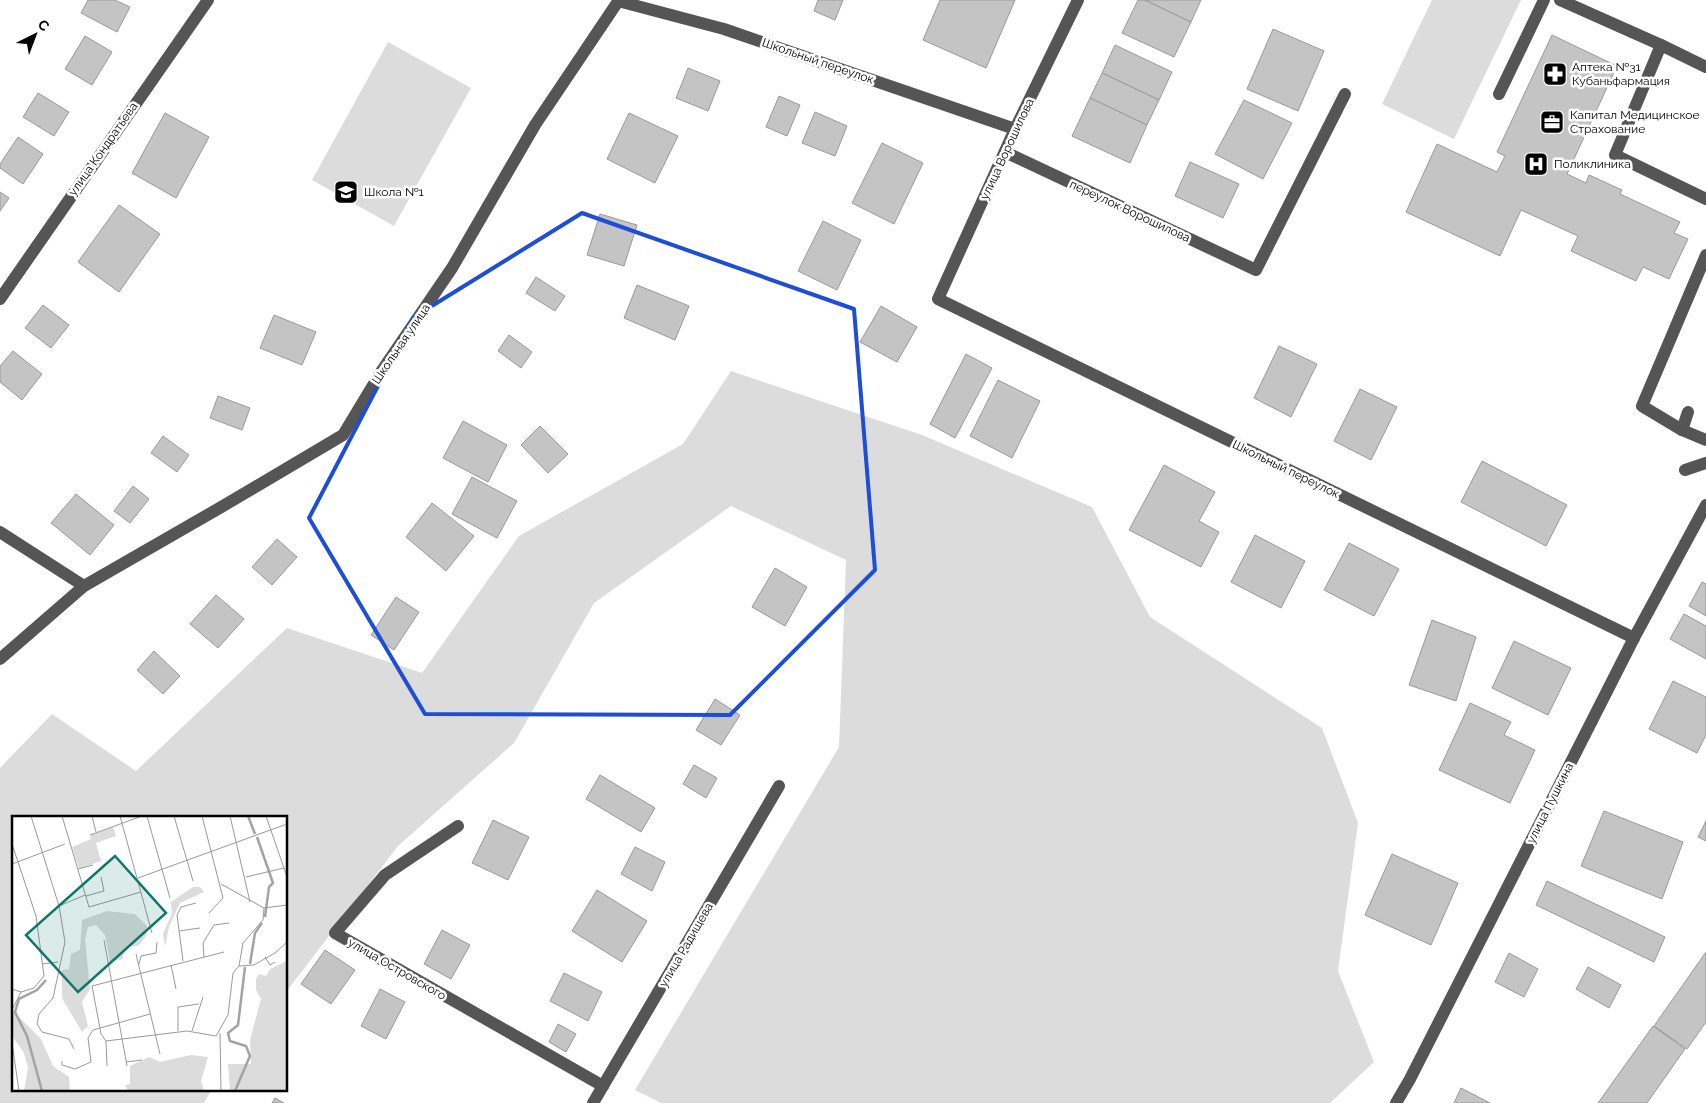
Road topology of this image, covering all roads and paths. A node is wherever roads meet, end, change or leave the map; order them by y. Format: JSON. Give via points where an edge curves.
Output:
{"nodes":[{"id":1,"x":208,"y":0,"type":"edge"},
{"id":2,"x":618,"y":0,"type":"edge"},
{"id":3,"x":1078,"y":0,"type":"edge"},
{"id":4,"x":1544,"y":0,"type":"edge"},
{"id":5,"x":1560,"y":0,"type":"edge"},
{"id":6,"x":1662,"y":45,"type":"junction"},
{"id":7,"x":1706,"y":67,"type":"edge"},
{"id":8,"x":1345,"y":94,"type":"dead end"},
{"id":9,"x":1498,"y":94,"type":"dead end"},
{"id":10,"x":1015,"y":129,"type":"junction"},
{"id":11,"x":1005,"y":152,"type":"junction"},
{"id":12,"x":1706,"y":199,"type":"edge"},
{"id":13,"x":1706,"y":255,"type":"edge"},
{"id":14,"x":0,"y":299,"type":"edge"},
{"id":15,"x":938,"y":300,"type":"joint"},
{"id":16,"x":1688,"y":412,"type":"dead end"},
{"id":17,"x":1682,"y":430,"type":"junction"},
{"id":18,"x":1706,"y":440,"type":"edge"},
{"id":19,"x":1706,"y":463,"type":"edge"},
{"id":20,"x":1685,"y":470,"type":"dead end"},
{"id":21,"x":1706,"y":505,"type":"edge"},
{"id":22,"x":0,"y":532,"type":"edge"},
{"id":23,"x":84,"y":586,"type":"junction"},
{"id":24,"x":1634,"y":638,"type":"junction"},
{"id":25,"x":0,"y":659,"type":"edge"},
{"id":26,"x":779,"y":786,"type":"dead end"},
{"id":27,"x":458,"y":826,"type":"dead end"},
{"id":28,"x":603,"y":1086,"type":"junction"},
{"id":29,"x":593,"y":1103,"type":"edge"},
{"id":30,"x":1396,"y":1103,"type":"edge"}],
"edges":[{"from":1,"to":14,"type":"street","name":"улица Кондратьева"},
{"from":2,"to":10,"type":"street","name":"Школьный переулок","via":[[724,29]]},
{"from":2,"to":23,"type":"street","name":"Школьная улица","via":[[535,124],[452,268],[381,372],[343,435]]},
{"from":3,"to":10,"type":"street","name":"улица Ворошилова"},
{"from":4,"to":9,"type":"street"},
{"from":5,"to":6,"type":"street"},
{"from":6,"to":7,"type":"street"},
{"from":6,"to":12,"type":"street","via":[[1615,155]]},
{"from":8,"to":11,"type":"street","name":"переулок Ворошилова","via":[[1256,270]]},
{"from":10,"to":11,"type":"street","name":"улица Ворошилова"},
{"from":11,"to":15,"type":"street","name":"улица Ворошилова"},
{"from":13,"to":17,"type":"street","via":[[1642,406]]},
{"from":15,"to":24,"type":"street","name":"Школьный переулок"},
{"from":16,"to":17,"type":"street"},
{"from":17,"to":18,"type":"street"},
{"from":19,"to":20,"type":"street"},
{"from":21,"to":24,"type":"street","name":"улица Пушкина"},
{"from":22,"to":23,"type":"street"},
{"from":23,"to":25,"type":"street","name":"Школьная улица"},
{"from":24,"to":30,"type":"street","name":"улица Пушкина"},
{"from":26,"to":28,"type":"street","name":"улица Радищева"},
{"from":27,"to":28,"type":"street","name":"улица Островского","via":[[385,875],[335,933]]},
{"from":28,"to":29,"type":"street","name":"улица Радищева"}]}
